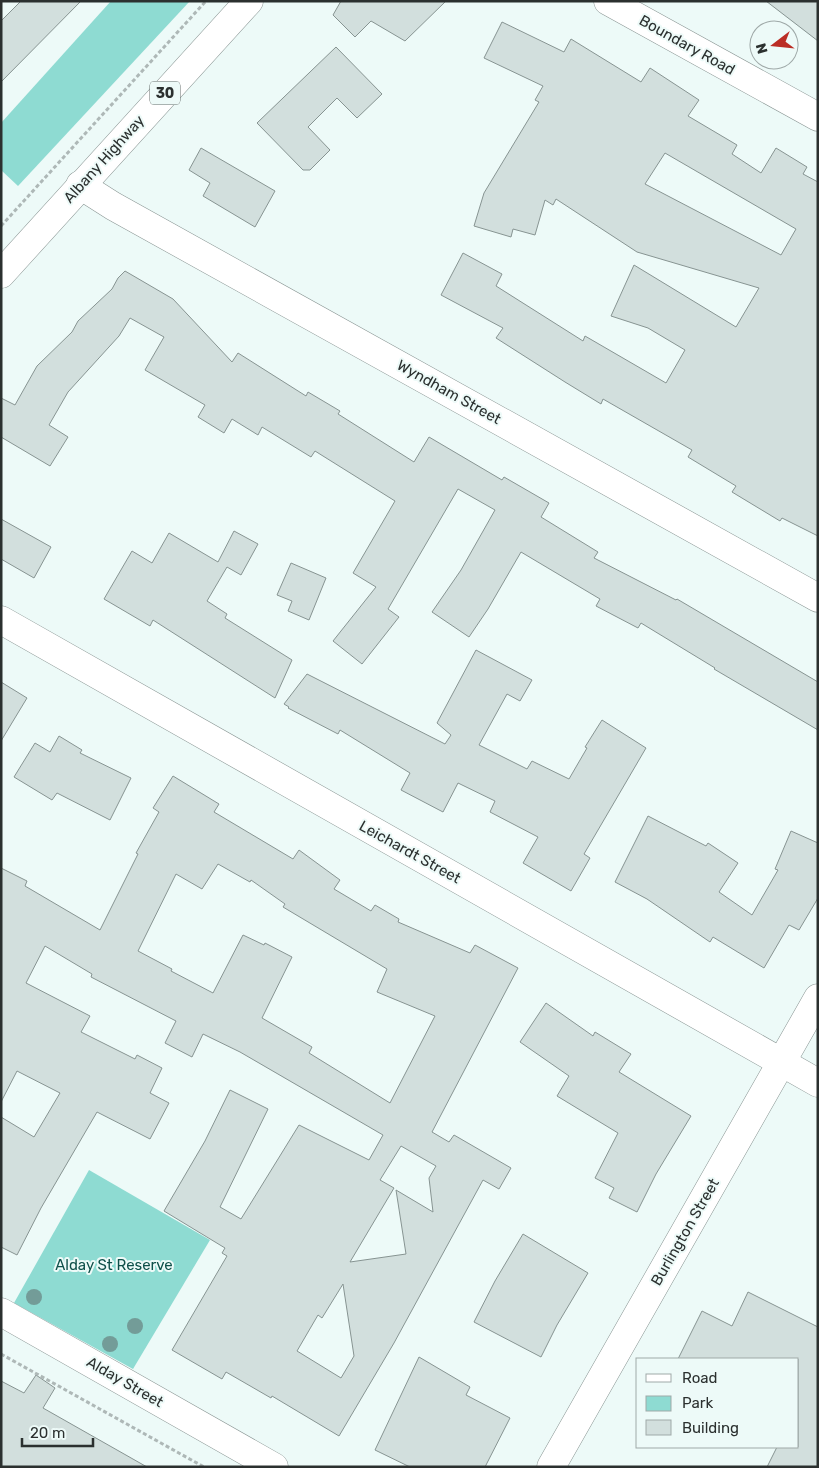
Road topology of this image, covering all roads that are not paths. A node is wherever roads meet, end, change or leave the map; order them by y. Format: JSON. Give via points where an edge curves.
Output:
{"nodes":[{"id":1,"x":249,"y":1,"type":"edge"},
{"id":2,"x":608,"y":1,"type":"edge"},
{"id":3,"x":818,"y":117,"type":"edge"},
{"id":4,"x":80,"y":186,"type":"junction"},
{"id":5,"x":1,"y":274,"type":"edge"},
{"id":6,"x":818,"y":598,"type":"edge"},
{"id":7,"x":1,"y":620,"type":"edge"},
{"id":8,"x":818,"y":998,"type":"edge"},
{"id":9,"x":781,"y":1062,"type":"junction"},
{"id":10,"x":818,"y":1083,"type":"edge"},
{"id":11,"x":1,"y":1312,"type":"edge"},
{"id":12,"x":274,"y":1467,"type":"edge"},
{"id":13,"x":551,"y":1467,"type":"edge"}],
"edges":[{"from":1,"to":4,"type":"main road","name":"Albany Highway","number":"30"},
{"from":2,"to":3,"type":"main road","name":"Boundary Road"},
{"from":4,"to":5,"type":"main road","name":"Albany Highway","number":"30"},
{"from":4,"to":6,"type":"main road","name":"Wyndham Street"},
{"from":7,"to":9,"type":"main road","name":"Leichardt Street"},
{"from":8,"to":9,"type":"main road","name":"Burlington Street"},
{"from":9,"to":10,"type":"main road","name":"Leichardt Street"},
{"from":9,"to":13,"type":"main road","name":"Burlington Street"},
{"from":11,"to":12,"type":"main road","name":"Alday Street"}]}
